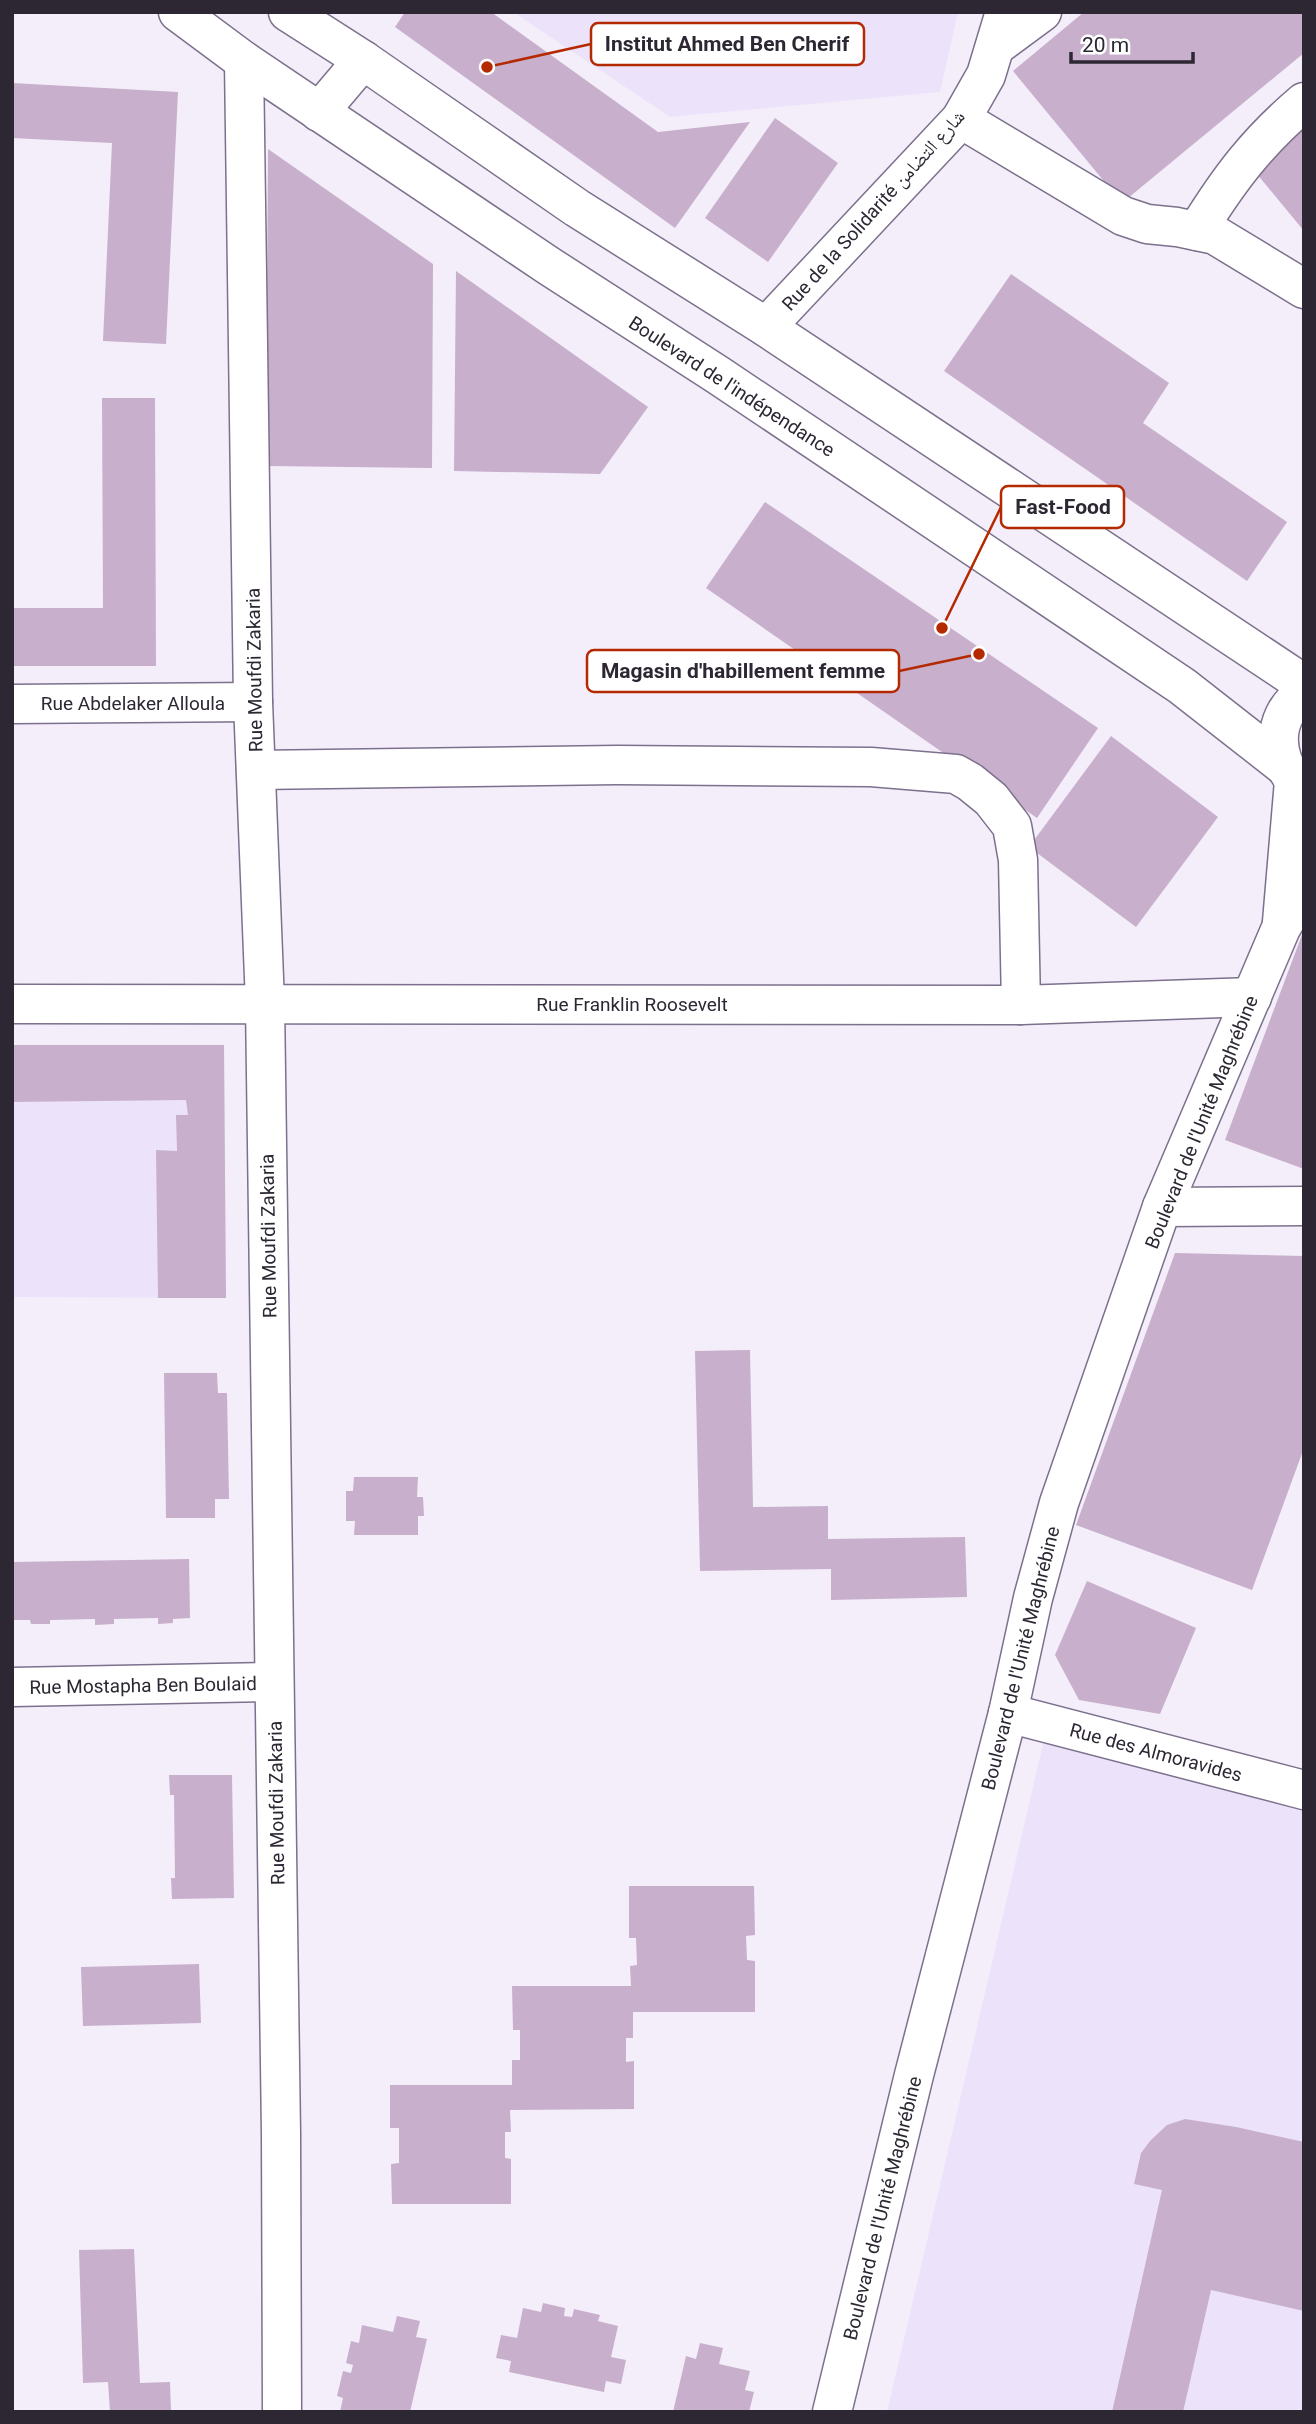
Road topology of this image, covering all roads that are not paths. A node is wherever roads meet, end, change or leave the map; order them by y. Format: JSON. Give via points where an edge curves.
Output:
{"nodes":[{"id":1,"x":178,"y":12,"type":"edge"},
{"id":2,"x":288,"y":12,"type":"edge"},
{"id":3,"x":1042,"y":12,"type":"edge"},
{"id":4,"x":1001,"y":29,"type":"edge"},
{"id":5,"x":363,"y":60,"type":"junction"},
{"id":6,"x":244,"y":61,"type":"junction"},
{"id":7,"x":1304,"y":102,"type":"edge"},
{"id":8,"x":319,"y":112,"type":"junction"},
{"id":9,"x":961,"y":119,"type":"junction"},
{"id":10,"x":1197,"y":231,"type":"junction"},
{"id":11,"x":1304,"y":289,"type":"edge"},
{"id":12,"x":766,"y":327,"type":"junction"},
{"id":13,"x":1304,"y":684,"type":"edge"},
{"id":14,"x":1304,"y":693,"type":"edge"},
{"id":15,"x":253,"y":702,"type":"junction"},
{"id":16,"x":12,"y":704,"type":"edge"},
{"id":17,"x":256,"y":770,"type":"junction"},
{"id":18,"x":1293,"y":779,"type":"edge"},
{"id":19,"x":1304,"y":890,"type":"edge"},
{"id":20,"x":1281,"y":928,"type":"junction"},
{"id":21,"x":1252,"y":997,"type":"junction"},
{"id":22,"x":265,"y":1003,"type":"junction"},
{"id":23,"x":12,"y":1004,"type":"edge"},
{"id":24,"x":1021,"y":1005,"type":"junction"},
{"id":25,"x":1304,"y":1206,"type":"edge"},
{"id":26,"x":1162,"y":1207,"type":"junction"},
{"id":27,"x":274,"y":1682,"type":"junction"},
{"id":28,"x":12,"y":1687,"type":"edge"},
{"id":29,"x":1008,"y":1713,"type":"junction"},
{"id":30,"x":1304,"y":1790,"type":"edge"},
{"id":31,"x":282,"y":2412,"type":"edge"},
{"id":32,"x":832,"y":2412,"type":"edge"}],
"edges":[{"from":1,"to":6,"type":"street","name":"Boulevard de l'indépendance"},
{"from":2,"to":5,"type":"street"},
{"from":3,"to":4,"type":"street"},
{"from":4,"to":9,"type":"street","name":"Rue de la Solidarité شارع التضامن","via":[[986,75]]},
{"from":5,"to":8,"type":"street"},
{"from":5,"to":12,"type":"street","via":[[577,208]]},
{"from":6,"to":8,"type":"street","name":"Boulevard de l'indépendance"},
{"from":6,"to":15,"type":"street","name":"Rue Moufdi Zakaria"},
{"from":7,"to":10,"type":"street","via":[[1238,168]]},
{"from":8,"to":18,"type":"street","name":"Boulevard de l'indépendance","via":[[1182,685]]},
{"from":9,"to":10,"type":"street","via":[[1123,216]]},
{"from":9,"to":12,"type":"street","name":"Rue de la Solidarité شارع التضامن"},
{"from":10,"to":11,"type":"street","via":[[1215,235]]},
{"from":12,"to":13,"type":"street"},
{"from":14,"to":18,"type":"street","name":"Boulevard de l'Unité Maghrébine","via":[[1286,713],[1279,730],[1279,747]]},
{"from":15,"to":16,"type":"street","name":"Rue Abdelaker Alloula"},
{"from":15,"to":17,"type":"street","name":"Rue Moufdi Zakaria"},
{"from":17,"to":22,"type":"street","name":"Rue Moufdi Zakaria"},
{"from":17,"to":24,"type":"street","via":[[630,765],[871,767],[956,774],[991,799],[1013,825]]},
{"from":18,"to":20,"type":"street","name":"Boulevard de l'Unité Maghrébine"},
{"from":19,"to":20,"type":"street","name":"Boulevard de l'Unité Maghrébine"},
{"from":20,"to":21,"type":"street","name":"Boulevard de l'Unité Maghrébine"},
{"from":21,"to":24,"type":"street","name":"Rue Franklin Roosevelt"},
{"from":21,"to":26,"type":"street","name":"Boulevard de l'Unité Maghrébine"},
{"from":22,"to":23,"type":"street","name":"Rue Franklin Roosevelt"},
{"from":22,"to":24,"type":"street","name":"Rue Franklin Roosevelt"},
{"from":22,"to":27,"type":"street","name":"Rue Moufdi Zakaria"},
{"from":25,"to":26,"type":"street"},
{"from":26,"to":29,"type":"street","name":"Boulevard de l'Unité Maghrébine","via":[[1059,1503]]},
{"from":27,"to":28,"type":"street","name":"Rue Mostapha Ben Boulaid"},
{"from":27,"to":31,"type":"street","name":"Rue Moufdi Zakaria"},
{"from":29,"to":30,"type":"street","name":"Rue des Almoravides"},
{"from":29,"to":32,"type":"street","name":"Boulevard de l'Unité Maghrébine"}]}
